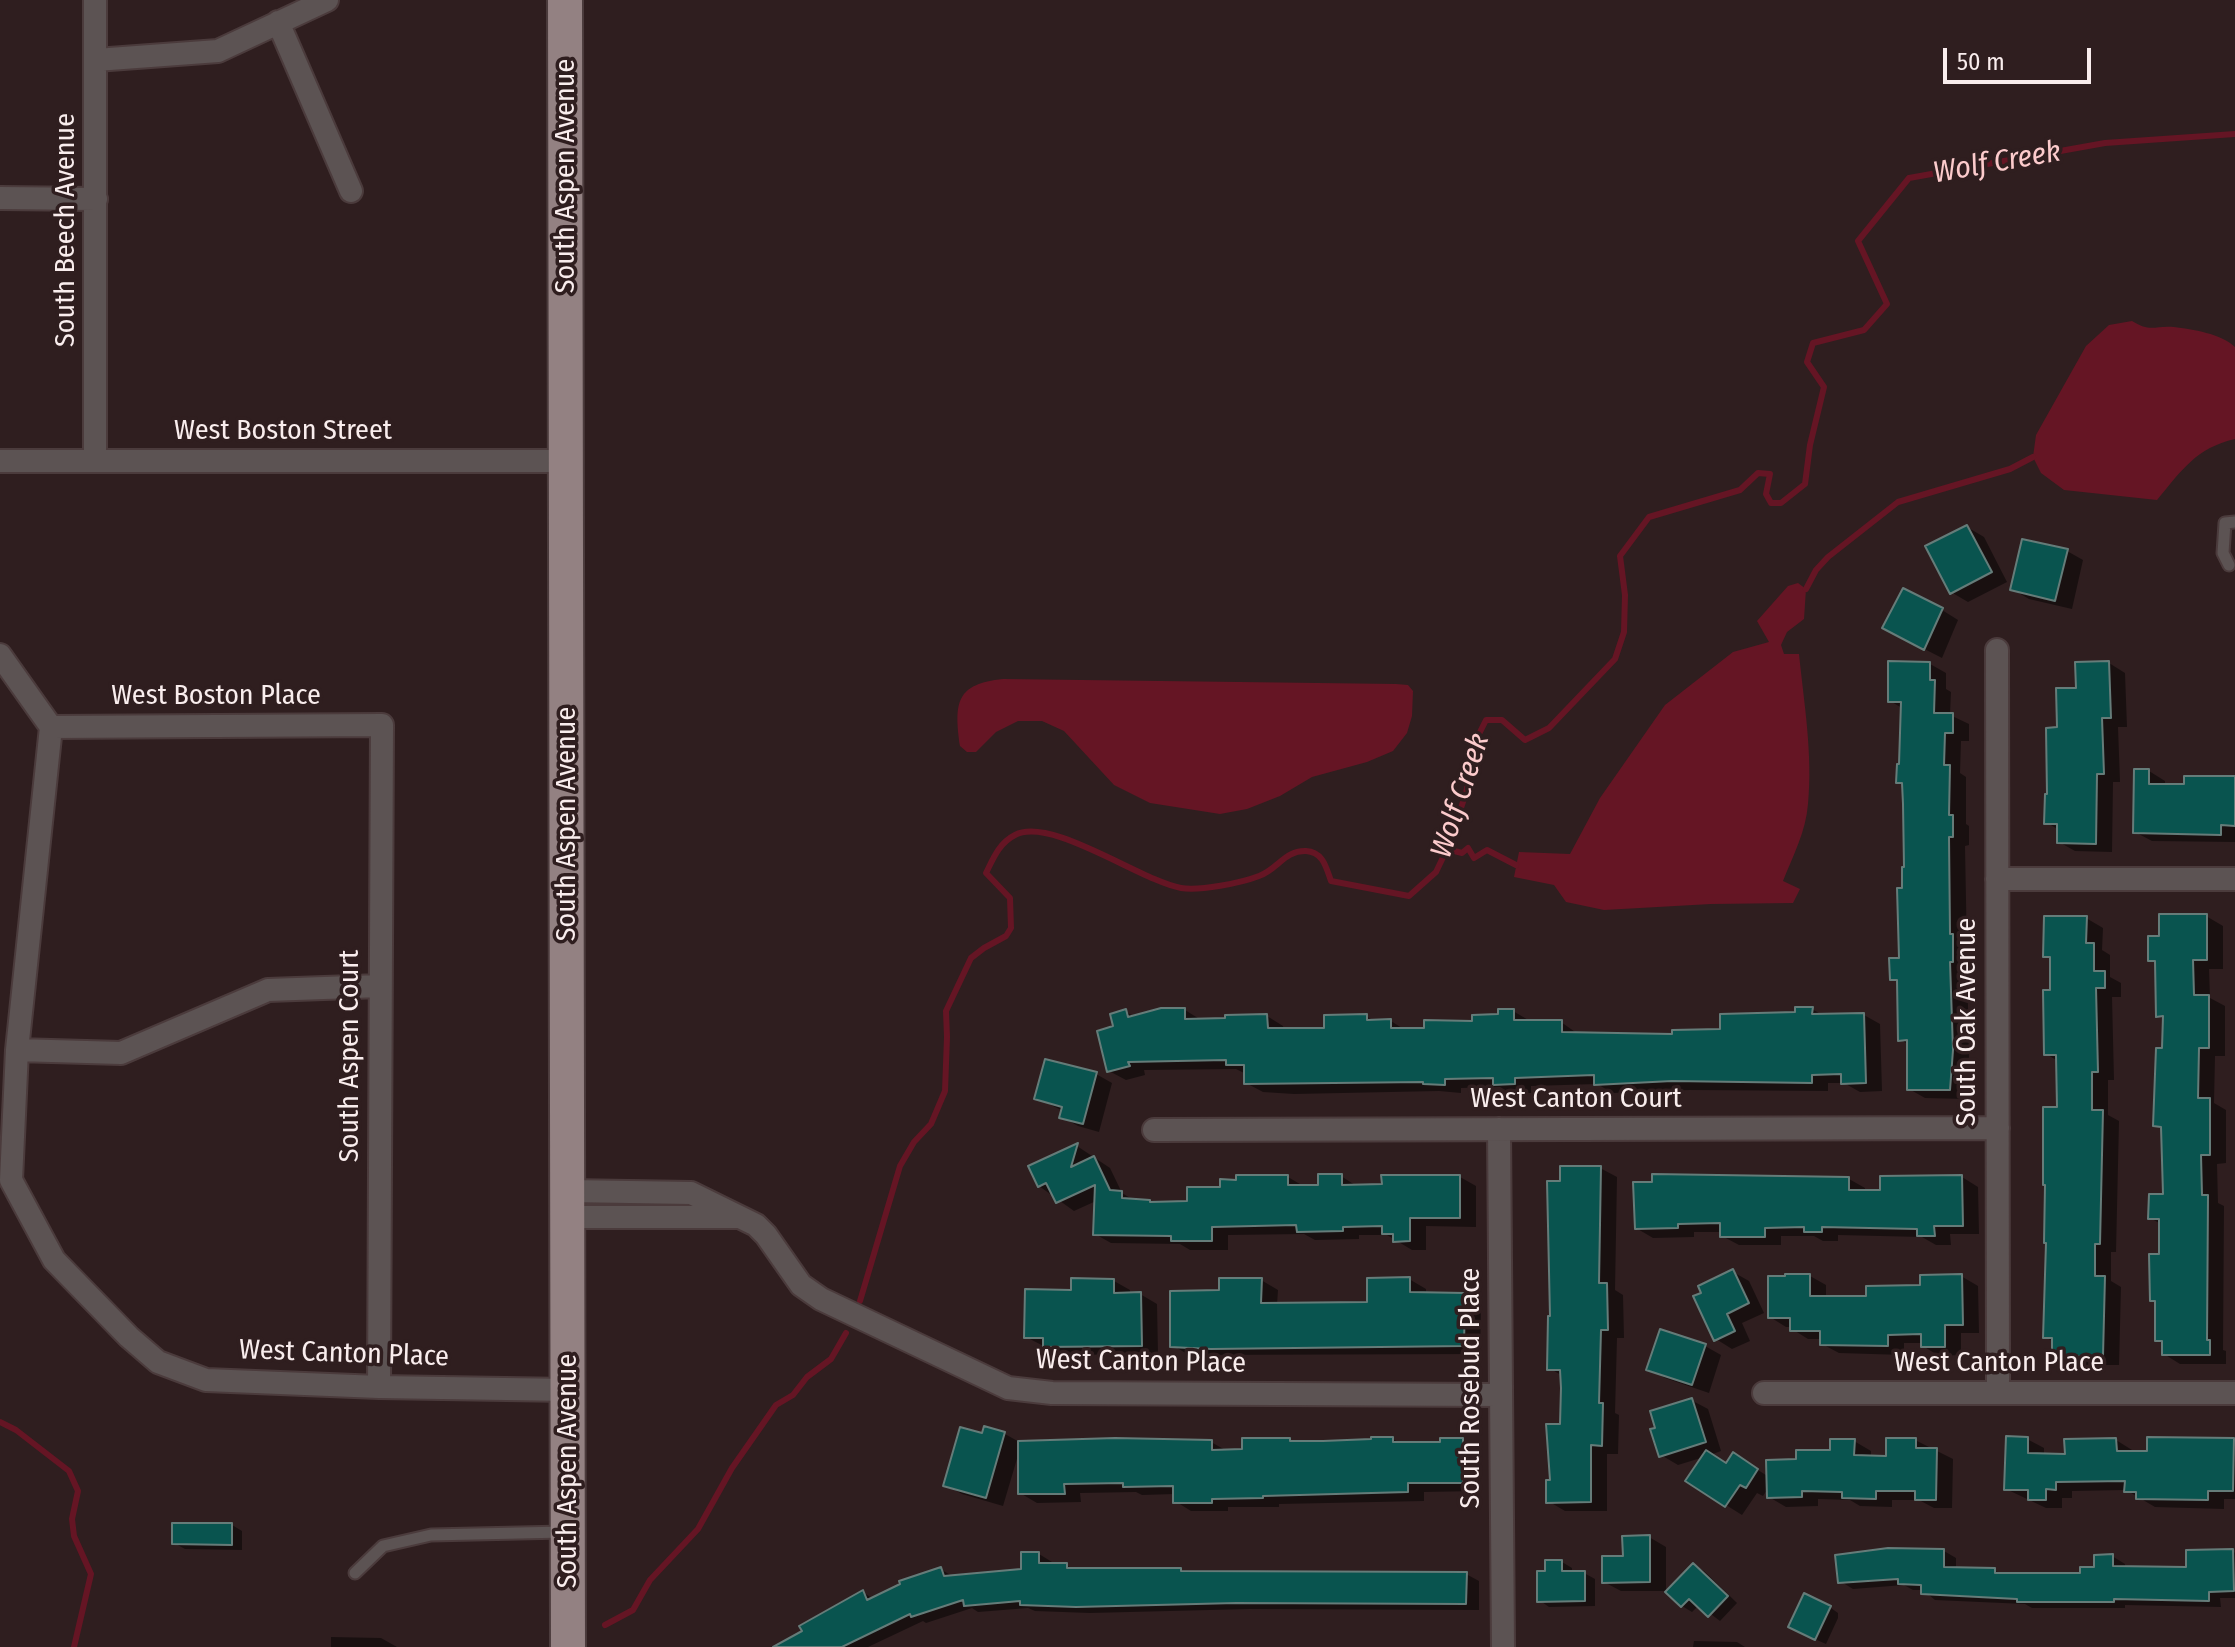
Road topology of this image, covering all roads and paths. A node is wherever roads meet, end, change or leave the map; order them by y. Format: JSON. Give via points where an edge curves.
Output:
{"nodes":[{"id":1,"x":95,"y":0,"type":"edge"},
{"id":2,"x":327,"y":0,"type":"edge"},
{"id":3,"x":565,"y":0,"type":"edge"},
{"id":4,"x":278,"y":22,"type":"junction"},
{"id":5,"x":96,"y":60,"type":"junction"},
{"id":6,"x":351,"y":191,"type":"dead end"},
{"id":7,"x":0,"y":198,"type":"edge"},
{"id":8,"x":96,"y":199,"type":"junction"},
{"id":9,"x":0,"y":461,"type":"edge"},
{"id":10,"x":95,"y":461,"type":"junction"},
{"id":11,"x":567,"y":461,"type":"junction"},
{"id":12,"x":2235,"y":522,"type":"edge"},
{"id":13,"x":2229,"y":565,"type":"dead end"},
{"id":14,"x":1997,"y":650,"type":"dead end"},
{"id":15,"x":0,"y":655,"type":"edge"},
{"id":16,"x":382,"y":725,"type":"joint"},
{"id":17,"x":51,"y":727,"type":"junction"},
{"id":18,"x":1997,"y":879,"type":"junction"},
{"id":19,"x":2235,"y":879,"type":"edge"},
{"id":20,"x":380,"y":986,"type":"junction"},
{"id":21,"x":17,"y":1050,"type":"junction"},
{"id":22,"x":1998,"y":1128,"type":"junction"},
{"id":23,"x":1499,"y":1129,"type":"junction"},
{"id":24,"x":1154,"y":1130,"type":"dead end"},
{"id":25,"x":568,"y":1204,"type":"junction"},
{"id":26,"x":379,"y":1387,"type":"junction"},
{"id":27,"x":569,"y":1390,"type":"junction"},
{"id":28,"x":1764,"y":1393,"type":"dead end"},
{"id":29,"x":1998,"y":1393,"type":"junction"},
{"id":30,"x":2235,"y":1393,"type":"edge"},
{"id":31,"x":1501,"y":1395,"type":"junction"},
{"id":32,"x":568,"y":1532,"type":"junction"},
{"id":33,"x":355,"y":1573,"type":"dead end"},
{"id":34,"x":568,"y":1647,"type":"edge"},
{"id":35,"x":1503,"y":1647,"type":"edge"}],
"edges":[{"from":1,"to":5,"type":"street","name":"South Beech Avenue"},
{"from":2,"to":4,"type":"street"},
{"from":3,"to":11,"type":"main road","name":"South Aspen Avenue"},
{"from":4,"to":5,"type":"street","via":[[218,51]]},
{"from":4,"to":6,"type":"street"},
{"from":5,"to":8,"type":"street","name":"South Beech Avenue"},
{"from":7,"to":8,"type":"street"},
{"from":8,"to":10,"type":"street","name":"South Beech Avenue"},
{"from":9,"to":10,"type":"street","name":"West Boston Street"},
{"from":10,"to":11,"type":"street","name":"West Boston Street"},
{"from":11,"to":25,"type":"main road","name":"South Aspen Avenue"},
{"from":12,"to":13,"type":"lane","via":[[2225,523],[2223,553]]},
{"from":14,"to":18,"type":"street","name":"South Oak Avenue"},
{"from":15,"to":17,"type":"street"},
{"from":16,"to":17,"type":"street","name":"West Boston Place"},
{"from":16,"to":20,"type":"street","name":"South Aspen Court"},
{"from":17,"to":21,"type":"street"},
{"from":18,"to":19,"type":"street"},
{"from":18,"to":22,"type":"street","name":"South Oak Avenue"},
{"from":20,"to":21,"type":"street","via":[[268,990],[121,1053]]},
{"from":20,"to":26,"type":"street","name":"South Aspen Court"},
{"from":21,"to":26,"type":"street","name":"West Canton Place","via":[[11,1180],[54,1260],[129,1337],[158,1362],[206,1380]]},
{"from":22,"to":23,"type":"street","name":"West Canton Court"},
{"from":22,"to":29,"type":"street","name":"South Oak Avenue"},
{"from":23,"to":24,"type":"street","name":"West Canton Court"},
{"from":23,"to":31,"type":"street","name":"South Rosebud Place"},
{"from":25,"to":27,"type":"main road","name":"South Aspen Avenue"},
{"from":25,"to":31,"type":"street","name":"West Canton Place","via":[[742,1217],[766,1235],[801,1285],[821,1299],[1008,1388],[1052,1393]]},
{"from":26,"to":27,"type":"street","name":"West Canton Place"},
{"from":27,"to":32,"type":"main road","name":"South Aspen Avenue"},
{"from":28,"to":29,"type":"street","name":"West Canton Place"},
{"from":29,"to":30,"type":"street","name":"West Canton Place"},
{"from":31,"to":35,"type":"street","name":"South Rosebud Place"},
{"from":32,"to":33,"type":"lane","via":[[431,1535],[383,1546]]},
{"from":32,"to":34,"type":"main road","name":"South Aspen Avenue"}]}
